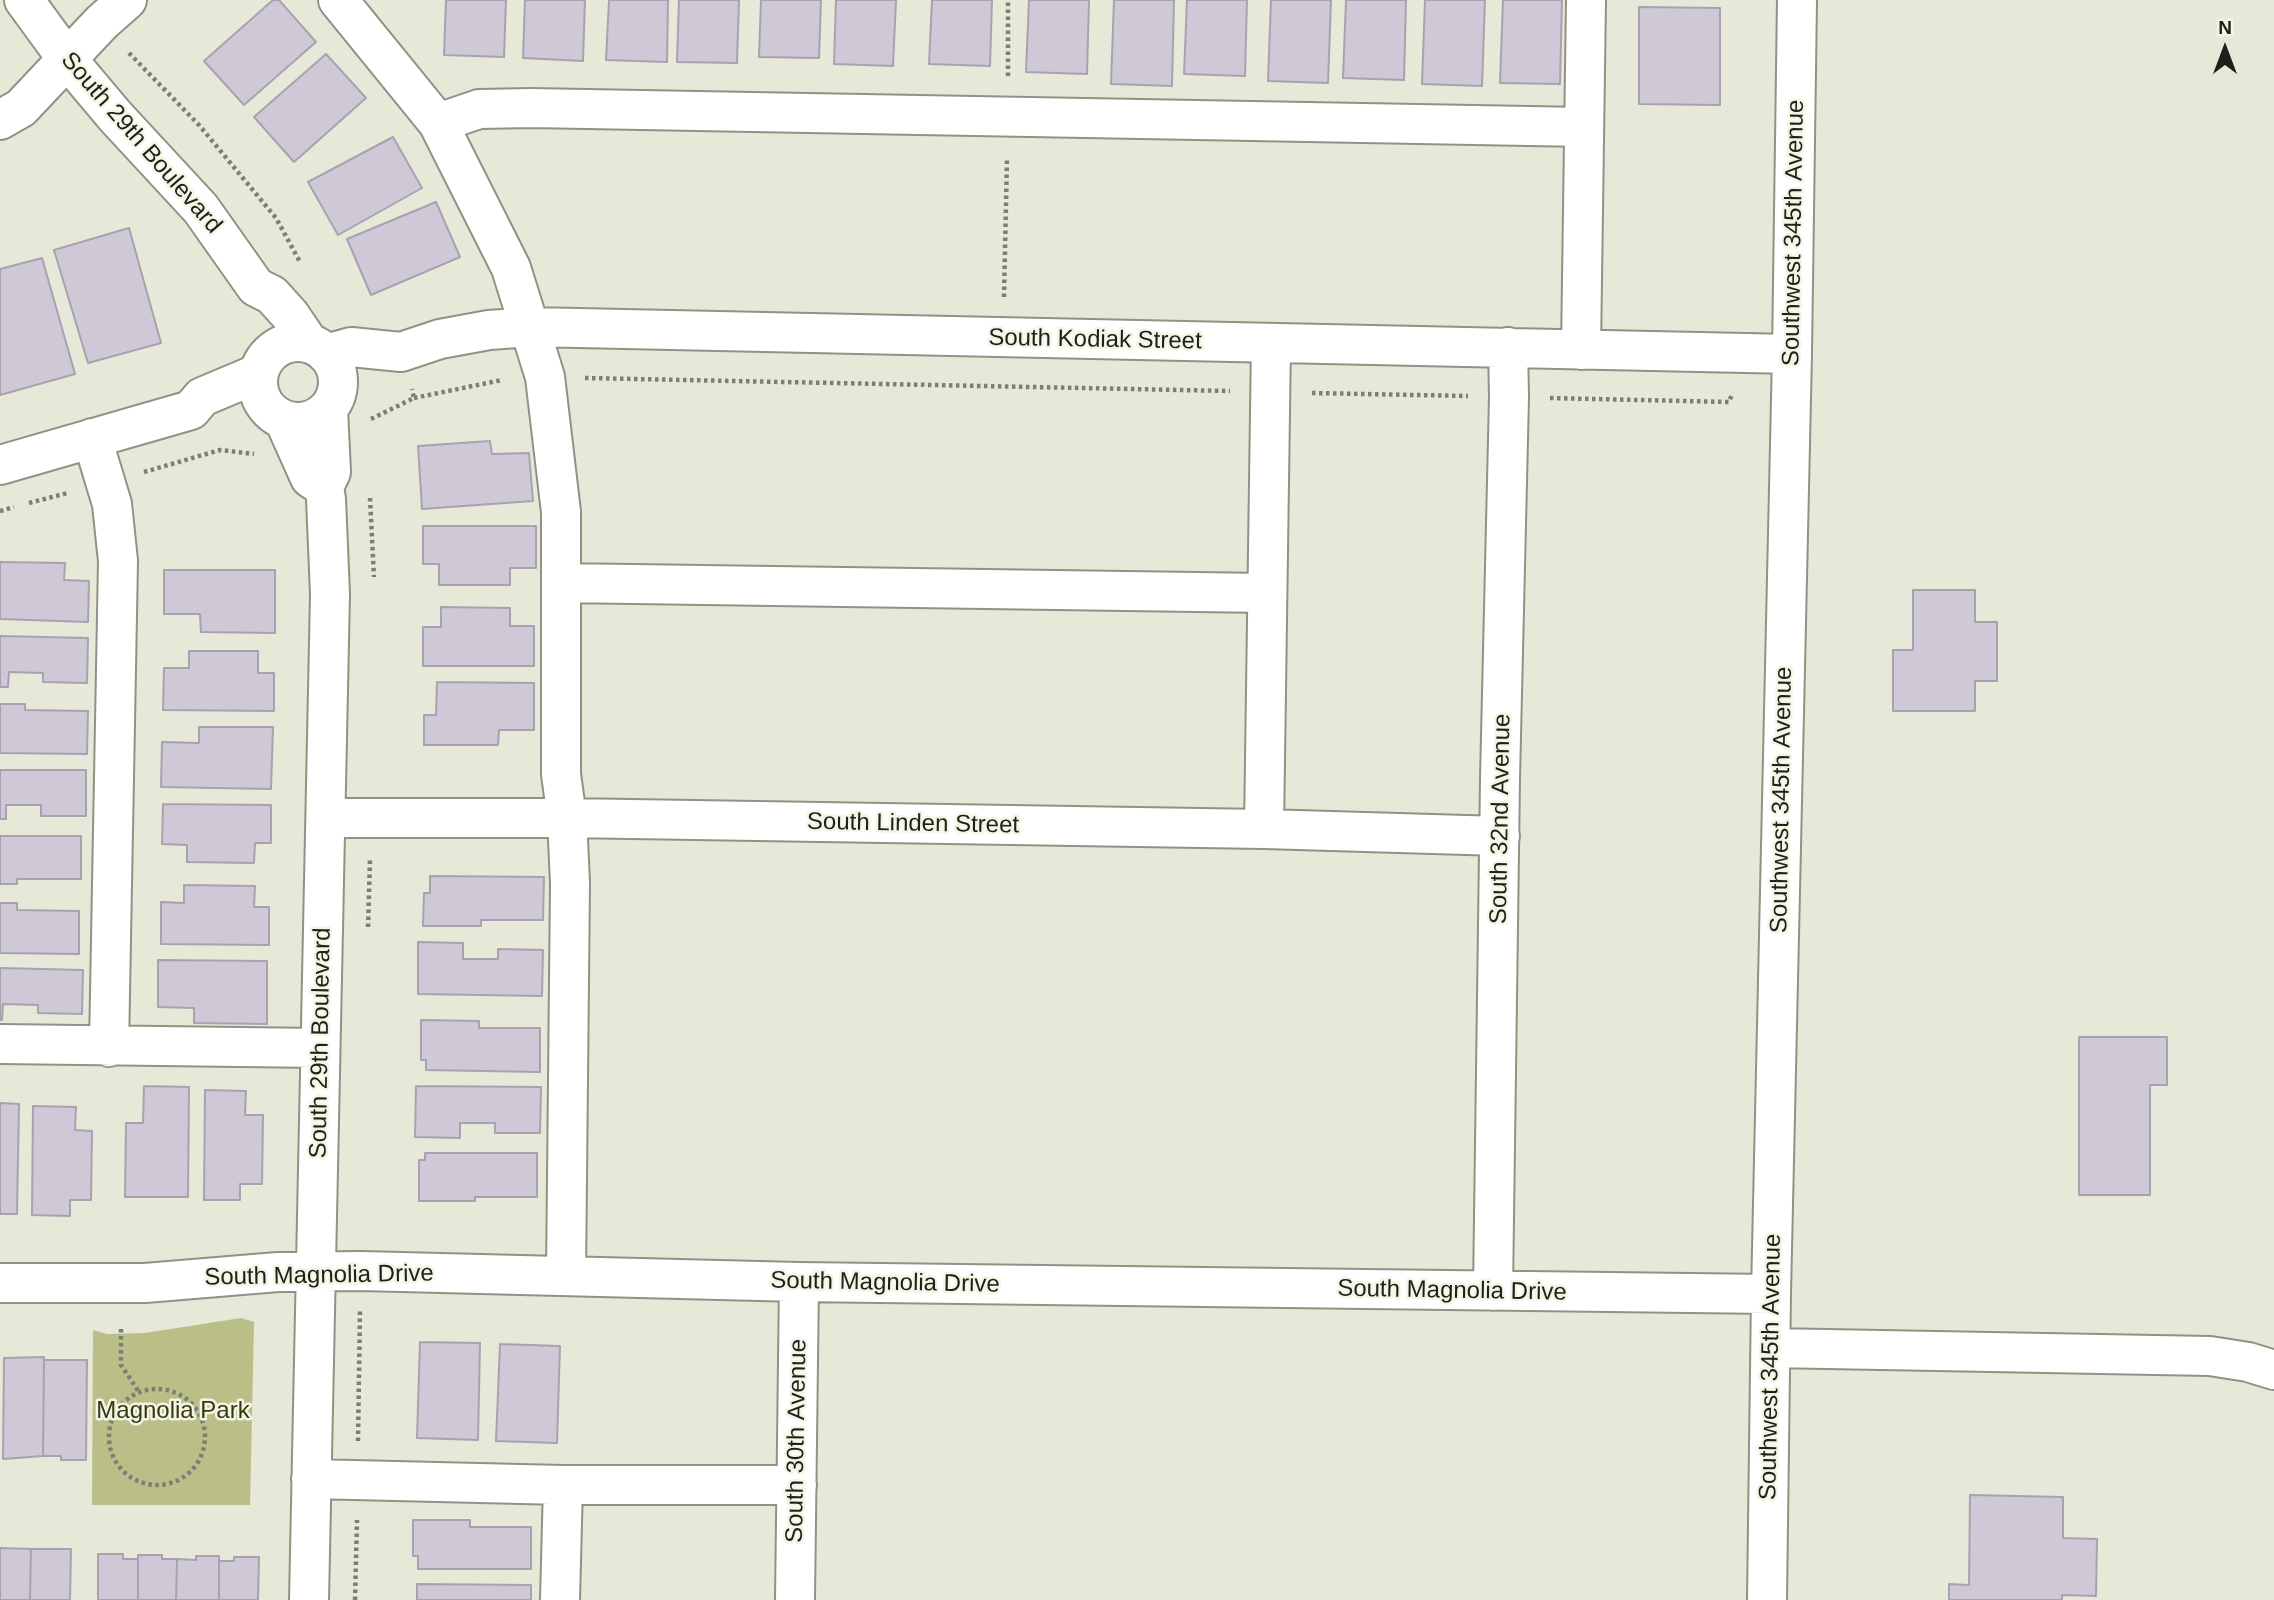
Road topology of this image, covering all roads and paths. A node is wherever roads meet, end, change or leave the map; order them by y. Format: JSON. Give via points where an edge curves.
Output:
{"nodes":[{"id":1,"x":24,"y":0,"type":"edge"},
{"id":2,"x":127,"y":0,"type":"edge"},
{"id":3,"x":338,"y":0,"type":"edge"},
{"id":4,"x":1008,"y":0,"type":"edge"},
{"id":5,"x":1586,"y":0,"type":"edge"},
{"id":6,"x":1797,"y":0,"type":"edge"},
{"id":7,"x":121,"y":46,"type":"dead end"},
{"id":8,"x":67,"y":59,"type":"junction"},
{"id":9,"x":1007,"y":117,"type":"junction"},
{"id":10,"x":0,"y":120,"type":"edge"},
{"id":11,"x":438,"y":123,"type":"junction"},
{"id":12,"x":1584,"y":127,"type":"junction"},
{"id":13,"x":304,"y":269,"type":"dead end"},
{"id":14,"x":256,"y":287,"type":"junction"},
{"id":15,"x":1003,"y":303,"type":"dead end"},
{"id":16,"x":531,"y":327,"type":"junction"},
{"id":17,"x":1271,"y":343,"type":"junction"},
{"id":18,"x":1508,"y":347,"type":"junction"},
{"id":19,"x":317,"y":348,"type":"junction"},
{"id":20,"x":1581,"y":350,"type":"junction"},
{"id":21,"x":1792,"y":354,"type":"junction"},
{"id":22,"x":261,"y":366,"type":"junction"},
{"id":23,"x":406,"y":369,"type":"junction"},
{"id":24,"x":1737,"y":369,"type":"junction"},
{"id":25,"x":545,"y":377,"type":"junction"},
{"id":26,"x":1271,"y":392,"type":"junction"},
{"id":27,"x":1474,"y":396,"type":"dead end"},
{"id":28,"x":414,"y":398,"type":"junction"},
{"id":29,"x":1544,"y":398,"type":"dead end"},
{"id":30,"x":330,"y":407,"type":"junction"},
{"id":31,"x":191,"y":410,"type":"junction"},
{"id":32,"x":277,"y":415,"type":"junction"},
{"id":33,"x":367,"y":424,"type":"dead end"},
{"id":34,"x":92,"y":438,"type":"junction"},
{"id":35,"x":255,"y":454,"type":"dead end"},
{"id":36,"x":0,"y":465,"type":"edge"},
{"id":37,"x":106,"y":482,"type":"junction"},
{"id":38,"x":324,"y":487,"type":"junction"},
{"id":39,"x":369,"y":490,"type":"dead end"},
{"id":40,"x":0,"y":511,"type":"edge"},
{"id":41,"x":562,"y":583,"type":"junction"},
{"id":42,"x":374,"y":588,"type":"dead end"},
{"id":43,"x":1267,"y":593,"type":"junction"},
{"id":44,"x":326,"y":818,"type":"junction"},
{"id":45,"x":567,"y":818,"type":"junction"},
{"id":46,"x":1264,"y":829,"type":"junction"},
{"id":47,"x":1500,"y":836,"type":"junction"},
{"id":48,"x":0,"y":1044,"type":"edge"},
{"id":49,"x":109,"y":1047,"type":"junction"},
{"id":50,"x":320,"y":1048,"type":"junction"},
{"id":51,"x":316,"y":1271,"type":"junction"},
{"id":52,"x":566,"y":1276,"type":"junction"},
{"id":53,"x":799,"y":1282,"type":"junction"},
{"id":54,"x":0,"y":1283,"type":"edge"},
{"id":55,"x":1493,"y":1291,"type":"junction"},
{"id":56,"x":1771,"y":1294,"type":"junction"},
{"id":57,"x":360,"y":1308,"type":"dead end"},
{"id":58,"x":121,"y":1329,"type":"dead end"},
{"id":59,"x":359,"y":1348,"type":"dead end"},
{"id":60,"x":1771,"y":1348,"type":"junction"},
{"id":61,"x":2274,"y":1370,"type":"edge"},
{"id":62,"x":139,"y":1392,"type":"junction"},
{"id":63,"x":311,"y":1479,"type":"junction"},
{"id":64,"x":563,"y":1485,"type":"junction"},
{"id":65,"x":797,"y":1485,"type":"junction"},
{"id":66,"x":309,"y":1600,"type":"edge"},
{"id":67,"x":561,"y":1600,"type":"edge"},
{"id":68,"x":795,"y":1600,"type":"edge"},
{"id":69,"x":1768,"y":1600,"type":"edge"}],
"edges":[{"from":1,"to":8,"type":"street","name":"South 29th Boulevard"},
{"from":2,"to":8,"type":"street"},
{"from":3,"to":11,"type":"street"},
{"from":4,"to":9,"type":"path"},
{"from":5,"to":12,"type":"street"},
{"from":6,"to":21,"type":"street","name":"Southwest 345th Avenue"},
{"from":7,"to":13,"type":"path","via":[[199,125],[276,218]]},
{"from":8,"to":10,"type":"street","via":[[21,108]]},
{"from":8,"to":14,"type":"street","name":"South 29th Boulevard","via":[[201,208]]},
{"from":9,"to":11,"type":"street","via":[[531,108],[479,109]]},
{"from":9,"to":12,"type":"street"},
{"from":9,"to":15,"type":"path"},
{"from":11,"to":16,"type":"street","via":[[511,268]]},
{"from":12,"to":20,"type":"street"},
{"from":14,"to":19,"type":"street","name":"South 29th Boulevard","via":[[272,295]]},
{"from":14,"to":22,"type":"street"},
{"from":16,"to":17,"type":"street","name":"South Kodiak Street"},
{"from":16,"to":23,"type":"street","name":"South Kodiak Street","via":[[440,339]]},
{"from":16,"to":25,"type":"street"},
{"from":17,"to":18,"type":"street","name":"South Kodiak Street"},
{"from":17,"to":26,"type":"street"},
{"from":18,"to":20,"type":"street","name":"South Kodiak Street"},
{"from":18,"to":47,"type":"street","name":"South 32nd Avenue"},
{"from":19,"to":22,"type":"street","via":[[296,341],[283,344]]},
{"from":19,"to":23,"type":"street","name":"South Kodiak Street","via":[[351,347]]},
{"from":19,"to":30,"type":"street","via":[[336,368],[339,381]]},
{"from":20,"to":24,"type":"street","name":"South Kodiak Street"},
{"from":21,"to":24,"type":"street","name":"South Kodiak Street"},
{"from":21,"to":56,"type":"street","name":"Southwest 345th Avenue"},
{"from":22,"to":31,"type":"street","via":[[202,397]]},
{"from":22,"to":32,"type":"street","via":[[258,390]]},
{"from":23,"to":28,"type":"path"},
{"from":23,"to":30,"type":"street","name":"South Kodiak Street","via":[[388,368]]},
{"from":24,"to":29,"type":"path","via":[[1729,402]]},
{"from":25,"to":26,"type":"path"},
{"from":25,"to":28,"type":"path","via":[[495,381]]},
{"from":25,"to":41,"type":"street","via":[[561,512]]},
{"from":26,"to":27,"type":"path"},
{"from":26,"to":43,"type":"street"},
{"from":28,"to":33,"type":"path"},
{"from":30,"to":32,"type":"street","via":[[311,421]]},
{"from":30,"to":38,"type":"street","name":"South 29th Boulevard","via":[[331,472]]},
{"from":31,"to":32,"type":"street","via":[[206,417]]},
{"from":31,"to":34,"type":"street"},
{"from":32,"to":38,"type":"street","via":[[310,478]]},
{"from":34,"to":36,"type":"street"},
{"from":34,"to":37,"type":"street"},
{"from":35,"to":37,"type":"path","via":[[220,450]]},
{"from":37,"to":40,"type":"path"},
{"from":37,"to":49,"type":"street","via":[[118,561]]},
{"from":38,"to":44,"type":"street","name":"South 29th Boulevard","via":[[330,594]]},
{"from":39,"to":42,"type":"path"},
{"from":41,"to":43,"type":"street"},
{"from":41,"to":45,"type":"street","via":[[561,774]]},
{"from":43,"to":46,"type":"street"},
{"from":44,"to":45,"type":"street","name":"South Linden Street"},
{"from":44,"to":50,"type":"street","name":"South 29th Boulevard"},
{"from":45,"to":46,"type":"street","name":"South Linden Street"},
{"from":45,"to":52,"type":"street"},
{"from":46,"to":47,"type":"street","name":"South Linden Street"},
{"from":47,"to":55,"type":"street","name":"South 32nd Avenue"},
{"from":48,"to":49,"type":"street"},
{"from":49,"to":50,"type":"street"},
{"from":50,"to":51,"type":"street","name":"South 29th Boulevard"},
{"from":51,"to":52,"type":"street","name":"South Magnolia Drive"},
{"from":51,"to":54,"type":"street","name":"South Magnolia Drive","via":[[145,1283]]},
{"from":51,"to":63,"type":"street","name":"South 29th Boulevard"},
{"from":52,"to":53,"type":"street","name":"South Magnolia Drive"},
{"from":53,"to":55,"type":"street","name":"South Magnolia Drive"},
{"from":53,"to":65,"type":"street","name":"South 30th Avenue"},
{"from":55,"to":56,"type":"street","name":"South Magnolia Drive"},
{"from":56,"to":60,"type":"street","name":"Southwest 345th Avenue"},
{"from":57,"to":59,"type":"path"},
{"from":58,"to":62,"type":"path","via":[[121,1365]]},
{"from":60,"to":61,"type":"street","via":[[2210,1356]]},
{"from":60,"to":69,"type":"street","name":"Southwest 345th Avenue"},
{"from":62,"to":62,"type":"path","via":[[171,1391],[197,1410],[205,1441],[200,1457],[179,1479],[148,1484],[127,1474],[113,1456],[109,1441],[115,1412]]},
{"from":63,"to":64,"type":"street"},
{"from":63,"to":66,"type":"street","name":"South 29th Boulevard"},
{"from":64,"to":65,"type":"street"},
{"from":64,"to":67,"type":"street"},
{"from":65,"to":68,"type":"street","name":"South 30th Avenue"}]}
